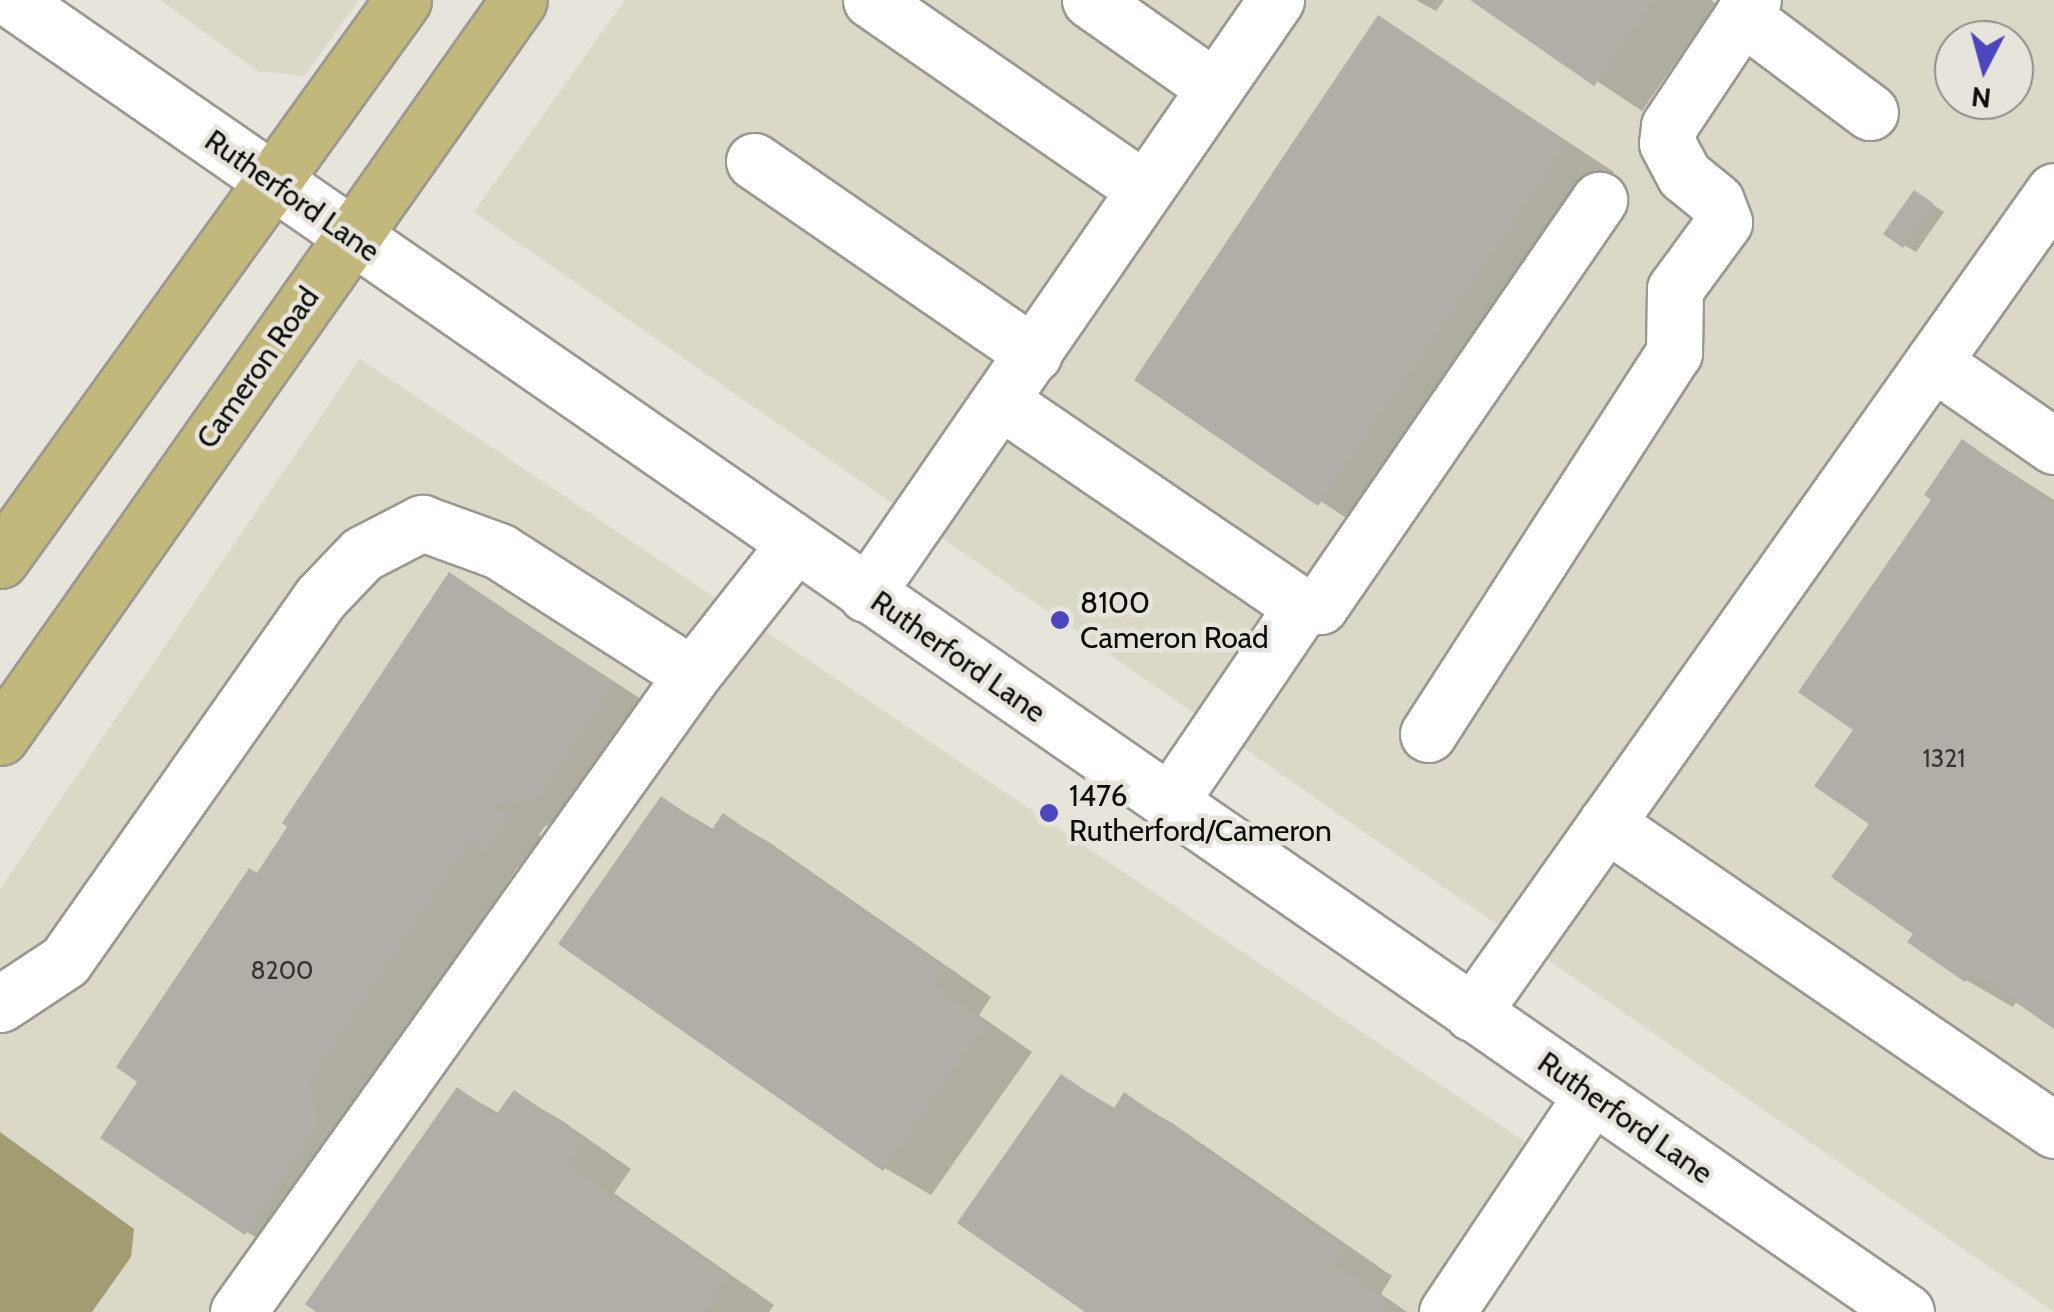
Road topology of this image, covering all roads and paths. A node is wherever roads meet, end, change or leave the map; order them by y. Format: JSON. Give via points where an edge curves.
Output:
{"nodes":[{"id":1,"x":12,"y":0,"type":"edge"},
{"id":2,"x":403,"y":0,"type":"edge"},
{"id":3,"x":519,"y":0,"type":"edge"},
{"id":4,"x":871,"y":0,"type":"edge"},
{"id":5,"x":1090,"y":0,"type":"edge"},
{"id":6,"x":1276,"y":0,"type":"edge"},
{"id":7,"x":1747,"y":8,"type":"edge"},
{"id":8,"x":1215,"y":88,"type":"junction"},
{"id":9,"x":1870,"y":112,"type":"dead end"},
{"id":10,"x":754,"y":161,"type":"dead end"},
{"id":11,"x":272,"y":184,"type":"junction"},
{"id":12,"x":1144,"y":189,"type":"junction"},
{"id":13,"x":2054,"y":191,"type":"edge"},
{"id":14,"x":1599,"y":200,"type":"dead end"},
{"id":15,"x":350,"y":236,"type":"junction"},
{"id":16,"x":1034,"y":354,"type":"junction"},
{"id":17,"x":1932,"y":362,"type":"junction"},
{"id":18,"x":1002,"y":402,"type":"junction"},
{"id":19,"x":2054,"y":446,"type":"edge"},
{"id":20,"x":795,"y":544,"type":"junction"},
{"id":21,"x":0,"y":560,"type":"edge"},
{"id":22,"x":866,"y":594,"type":"junction"},
{"id":23,"x":1302,"y":607,"type":"junction"},
{"id":24,"x":692,"y":675,"type":"junction"},
{"id":25,"x":1428,"y":734,"type":"dead end"},
{"id":26,"x":0,"y":737,"type":"edge"},
{"id":27,"x":1170,"y":803,"type":"junction"},
{"id":28,"x":1606,"y":823,"type":"junction"},
{"id":29,"x":0,"y":1004,"type":"edge"},
{"id":30,"x":1472,"y":1012,"type":"junction"},
{"id":31,"x":1592,"y":1095,"type":"junction"},
{"id":32,"x":2054,"y":1130,"type":"edge"},
{"id":33,"x":1465,"y":1306,"type":"edge"},
{"id":34,"x":238,"y":1312,"type":"edge"},
{"id":35,"x":1906,"y":1312,"type":"edge"}],
"edges":[{"from":1,"to":11,"type":"street","name":"Rutherford Lane"},
{"from":2,"to":11,"type":"main road"},
{"from":3,"to":15,"type":"main road","name":"Cameron Road"},
{"from":4,"to":12,"type":"street"},
{"from":5,"to":8,"type":"street"},
{"from":6,"to":8,"type":"street"},
{"from":7,"to":9,"type":"street"},
{"from":7,"to":25,"type":"street","via":[[1669,126],[1668,143],[1684,175],[1716,201],[1724,222],[1675,289],[1674,353]]},
{"from":8,"to":12,"type":"street"},
{"from":10,"to":16,"type":"street"},
{"from":11,"to":15,"type":"street","name":"Rutherford Lane"},
{"from":11,"to":21,"type":"main road"},
{"from":12,"to":16,"type":"street"},
{"from":13,"to":17,"type":"street"},
{"from":14,"to":23,"type":"street","via":[[1320,606]]},
{"from":15,"to":20,"type":"street","name":"Rutherford Lane"},
{"from":15,"to":26,"type":"main road","name":"Cameron Road"},
{"from":16,"to":18,"type":"street"},
{"from":17,"to":19,"type":"street"},
{"from":17,"to":28,"type":"street"},
{"from":18,"to":22,"type":"street"},
{"from":18,"to":23,"type":"street"},
{"from":20,"to":22,"type":"street","name":"Rutherford Lane"},
{"from":20,"to":24,"type":"street"},
{"from":22,"to":27,"type":"street","name":"Rutherford Lane"},
{"from":23,"to":27,"type":"street"},
{"from":24,"to":29,"type":"street","via":[[499,551],[422,523],[362,554],[322,596],[65,961]]},
{"from":24,"to":34,"type":"street"},
{"from":27,"to":30,"type":"street","name":"Rutherford Lane"},
{"from":28,"to":30,"type":"street"},
{"from":28,"to":32,"type":"street"},
{"from":30,"to":31,"type":"street","name":"Rutherford Lane"},
{"from":31,"to":33,"type":"street"},
{"from":31,"to":35,"type":"street","name":"Rutherford Lane"}]}
